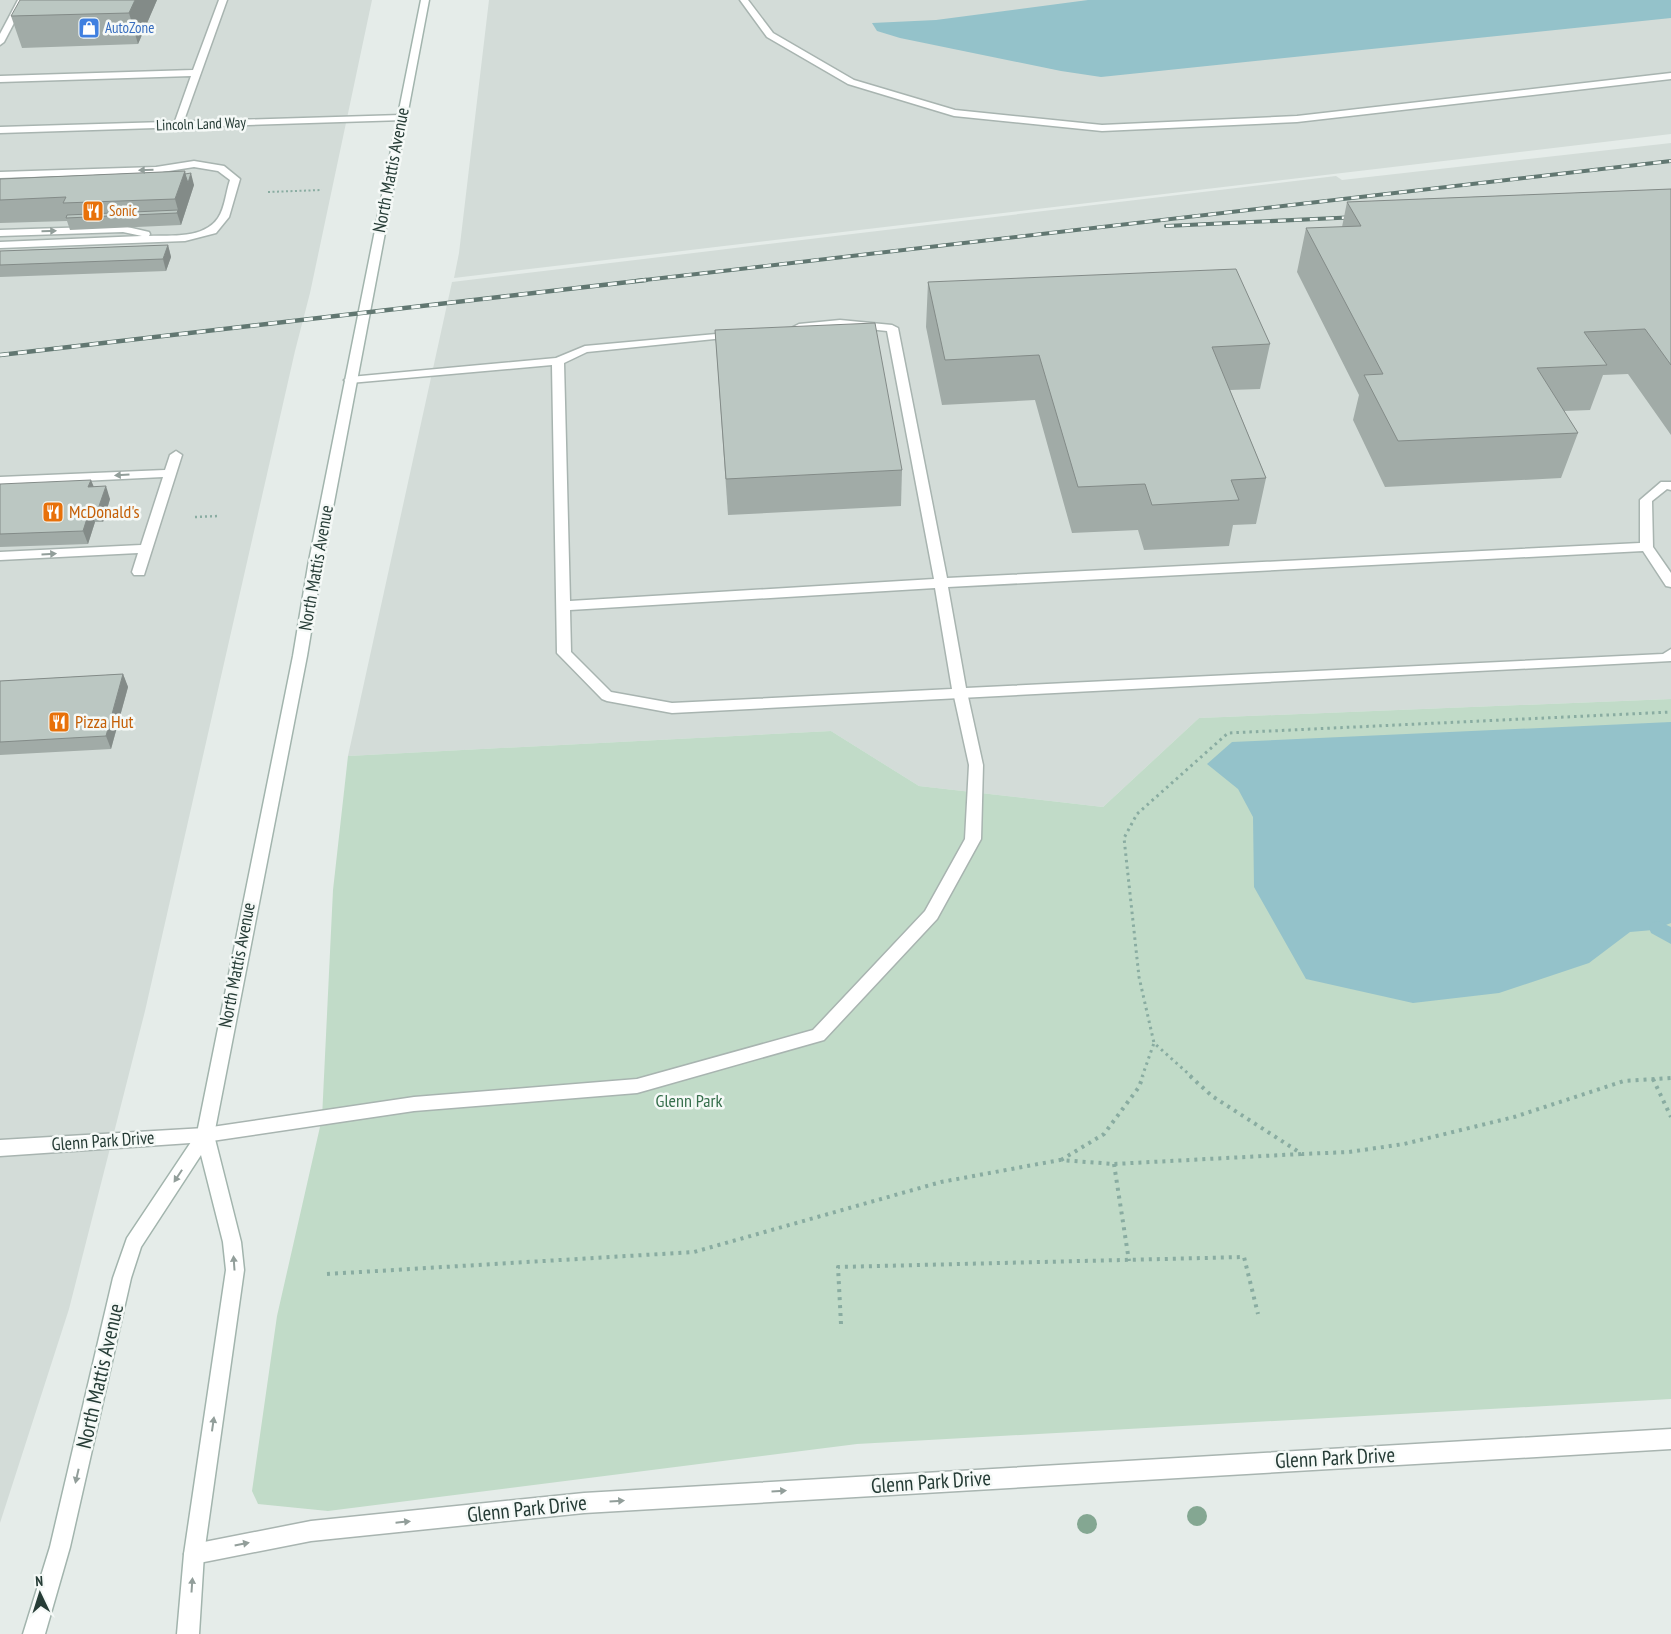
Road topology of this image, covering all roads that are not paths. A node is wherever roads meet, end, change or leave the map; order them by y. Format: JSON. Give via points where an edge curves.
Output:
{"nodes":[{"id":1,"x":22,"y":0,"type":"edge"},
{"id":2,"x":223,"y":0,"type":"edge"},
{"id":3,"x":425,"y":0,"type":"edge"},
{"id":4,"x":744,"y":0,"type":"edge"},
{"id":5,"x":0,"y":42,"type":"edge"},
{"id":6,"x":197,"y":73,"type":"junction"},
{"id":7,"x":1671,"y":76,"type":"edge"},
{"id":8,"x":0,"y":79,"type":"edge"},
{"id":9,"x":401,"y":118,"type":"junction"},
{"id":10,"x":179,"y":124,"type":"junction"},
{"id":11,"x":0,"y":130,"type":"edge"},
{"id":12,"x":85,"y":172,"type":"junction"},
{"id":13,"x":0,"y":175,"type":"edge"},
{"id":14,"x":0,"y":181,"type":"edge"},
{"id":15,"x":0,"y":233,"type":"edge"},
{"id":16,"x":167,"y":238,"type":"junction"},
{"id":17,"x":0,"y":245,"type":"edge"},
{"id":18,"x":781,"y":329,"type":"edge"},
{"id":19,"x":742,"y":333,"type":"edge"},
{"id":20,"x":558,"y":361,"type":"junction"},
{"id":21,"x":350,"y":380,"type":"junction"},
{"id":22,"x":176,"y":455,"type":"dead end"},
{"id":23,"x":171,"y":473,"type":"junction"},
{"id":24,"x":0,"y":481,"type":"edge"},
{"id":25,"x":1671,"y":486,"type":"edge"},
{"id":26,"x":1647,"y":547,"type":"junction"},
{"id":27,"x":147,"y":549,"type":"junction"},
{"id":28,"x":0,"y":556,"type":"edge"},
{"id":29,"x":139,"y":572,"type":"dead end"},
{"id":30,"x":941,"y":583,"type":"junction"},
{"id":31,"x":1671,"y":583,"type":"edge"},
{"id":32,"x":564,"y":606,"type":"junction"},
{"id":33,"x":1671,"y":654,"type":"edge"},
{"id":34,"x":960,"y":692,"type":"junction"},
{"id":35,"x":205,"y":1136,"type":"junction"},
{"id":36,"x":0,"y":1148,"type":"edge"},
{"id":37,"x":1671,"y":1439,"type":"edge"},
{"id":38,"x":194,"y":1554,"type":"junction"},
{"id":39,"x":34,"y":1634,"type":"edge"},
{"id":40,"x":188,"y":1634,"type":"edge"}],
"edges":[{"from":1,"to":5,"type":"main road"},
{"from":2,"to":6,"type":"main road"},
{"from":3,"to":9,"type":"main road","name":"North Mattis Avenue"},
{"from":4,"to":7,"type":"main road","via":[[770,35],[851,82],[954,113],[1102,128],[1298,119]]},
{"from":6,"to":8,"type":"main road"},
{"from":6,"to":10,"type":"main road"},
{"from":9,"to":10,"type":"main road","name":"Lincoln Land Way"},
{"from":9,"to":21,"type":"main road","name":"North Mattis Avenue"},
{"from":10,"to":11,"type":"main road","name":"Lincoln Land Way"},
{"from":12,"to":13,"type":"main road"},
{"from":12,"to":14,"type":"main road"},
{"from":16,"to":12,"type":"main road","one_way":true,"via":[[185,238],[212,231],[224,217],[235,179],[221,168],[194,164],[156,170]]},
{"from":15,"to":16,"type":"main road","one_way":true,"via":[[123,229]]},
{"from":16,"to":17,"type":"main road"},
{"from":18,"to":30,"type":"main road","name":"Glenn Park Drive","via":[[840,323],[892,328]]},
{"from":19,"to":20,"type":"main road","via":[[585,349]]},
{"from":20,"to":21,"type":"main road"},
{"from":20,"to":32,"type":"main road"},
{"from":21,"to":35,"type":"main road","name":"North Mattis Avenue","via":[[300,656]]},
{"from":22,"to":23,"type":"main road"},
{"from":23,"to":24,"type":"main road","one_way":true},
{"from":23,"to":27,"type":"main road"},
{"from":25,"to":26,"type":"main road","via":[[1665,485],[1646,500]]},
{"from":26,"to":30,"type":"main road"},
{"from":26,"to":31,"type":"main road"},
{"from":28,"to":27,"type":"main road","one_way":true},
{"from":27,"to":29,"type":"main road"},
{"from":30,"to":32,"type":"main road"},
{"from":30,"to":34,"type":"main road","name":"Glenn Park Drive"},
{"from":32,"to":34,"type":"main road","via":[[564,653],[607,696],[672,708]]},
{"from":33,"to":34,"type":"main road","via":[[1667,658]]},
{"from":34,"to":35,"type":"main road","name":"Glenn Park Drive","via":[[976,765],[973,839],[931,915],[818,1035],[637,1086],[414,1104]]},
{"from":35,"to":36,"type":"main road","name":"Glenn Park Drive"},
{"from":38,"to":35,"type":"main road","name":"North Mattis Avenue","one_way":true,"via":[[235,1270],[232,1242]]},
{"from":35,"to":39,"type":"main road","name":"North Mattis Avenue","one_way":true,"via":[[134,1244],[122,1278],[60,1547]]},
{"from":38,"to":37,"type":"main road","name":"Glenn Park Drive","one_way":true,"via":[[311,1531],[584,1503]]},
{"from":40,"to":38,"type":"main road","name":"North Mattis Avenue","one_way":true}]}
